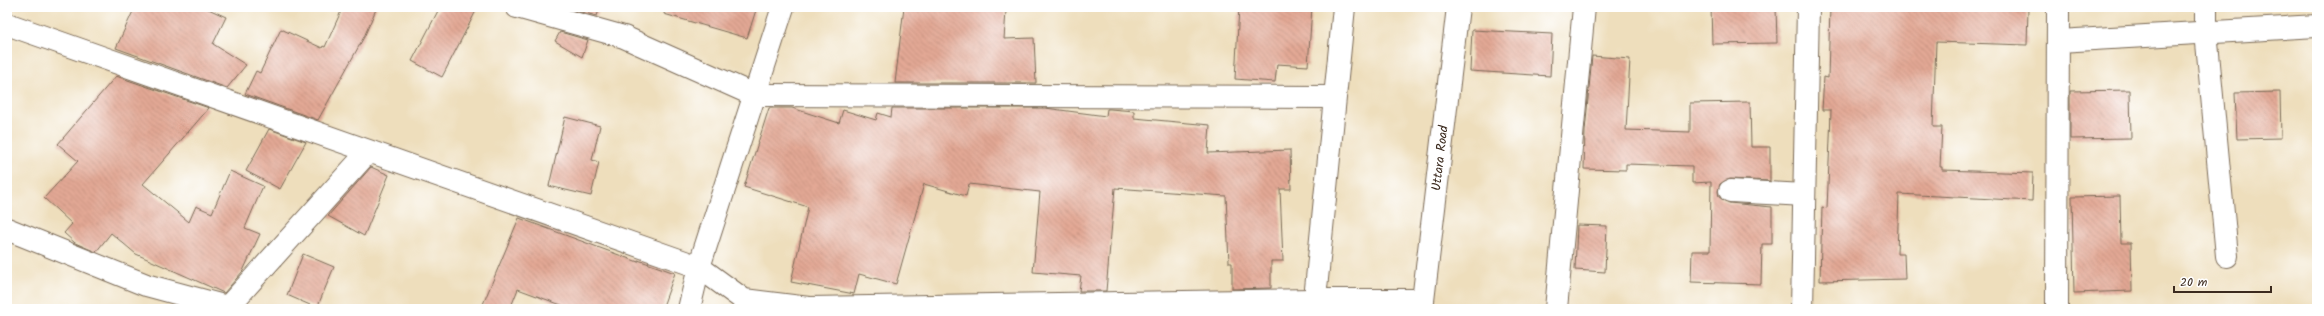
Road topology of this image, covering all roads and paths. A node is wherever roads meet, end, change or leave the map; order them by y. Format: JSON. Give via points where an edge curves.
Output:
{"nodes":[{"id":1,"x":517,"y":7,"type":"edge"},
{"id":2,"x":783,"y":7,"type":"edge"},
{"id":3,"x":1344,"y":7,"type":"edge"},
{"id":4,"x":1458,"y":7,"type":"edge"},
{"id":5,"x":1584,"y":7,"type":"edge"},
{"id":6,"x":1808,"y":7,"type":"edge"},
{"id":7,"x":2058,"y":7,"type":"edge"},
{"id":8,"x":2206,"y":7,"type":"edge"},
{"id":9,"x":7,"y":24,"type":"edge"},
{"id":10,"x":2317,"y":26,"type":"edge"},
{"id":11,"x":2206,"y":32,"type":"junction"},
{"id":12,"x":2059,"y":41,"type":"junction"},
{"id":13,"x":754,"y":95,"type":"junction"},
{"id":14,"x":1334,"y":98,"type":"junction"},
{"id":15,"x":368,"y":153,"type":"junction"},
{"id":16,"x":1730,"y":191,"type":"dead end"},
{"id":17,"x":1804,"y":195,"type":"junction"},
{"id":18,"x":7,"y":229,"type":"edge"},
{"id":19,"x":2227,"y":256,"type":"dead end"},
{"id":20,"x":699,"y":268,"type":"junction"},
{"id":21,"x":1315,"y":304,"type":"edge"},
{"id":22,"x":1422,"y":305,"type":"edge"},
{"id":23,"x":230,"y":308,"type":"edge"},
{"id":24,"x":689,"y":309,"type":"edge"},
{"id":25,"x":1556,"y":309,"type":"edge"},
{"id":26,"x":1802,"y":309,"type":"edge"},
{"id":27,"x":2058,"y":309,"type":"edge"}],
"edges":[{"from":1,"to":13,"type":"street","via":[[624,37]]},
{"from":2,"to":13,"type":"street"},
{"from":3,"to":14,"type":"street"},
{"from":4,"to":22,"type":"street","name":"Uttara Road"},
{"from":5,"to":25,"type":"street"},
{"from":6,"to":17,"type":"street"},
{"from":7,"to":12,"type":"street"},
{"from":8,"to":11,"type":"street"},
{"from":9,"to":15,"type":"street"},
{"from":10,"to":11,"type":"street"},
{"from":11,"to":12,"type":"street"},
{"from":11,"to":19,"type":"street"},
{"from":12,"to":27,"type":"street"},
{"from":13,"to":14,"type":"street"},
{"from":13,"to":20,"type":"street"},
{"from":14,"to":21,"type":"street"},
{"from":15,"to":20,"type":"street"},
{"from":15,"to":23,"type":"street"},
{"from":16,"to":17,"type":"street"},
{"from":17,"to":26,"type":"street"},
{"from":18,"to":23,"type":"street","via":[[146,285]]},
{"from":20,"to":21,"type":"street","via":[[744,300],[809,308]]},
{"from":20,"to":24,"type":"street"},
{"from":21,"to":22,"type":"street"}]}
